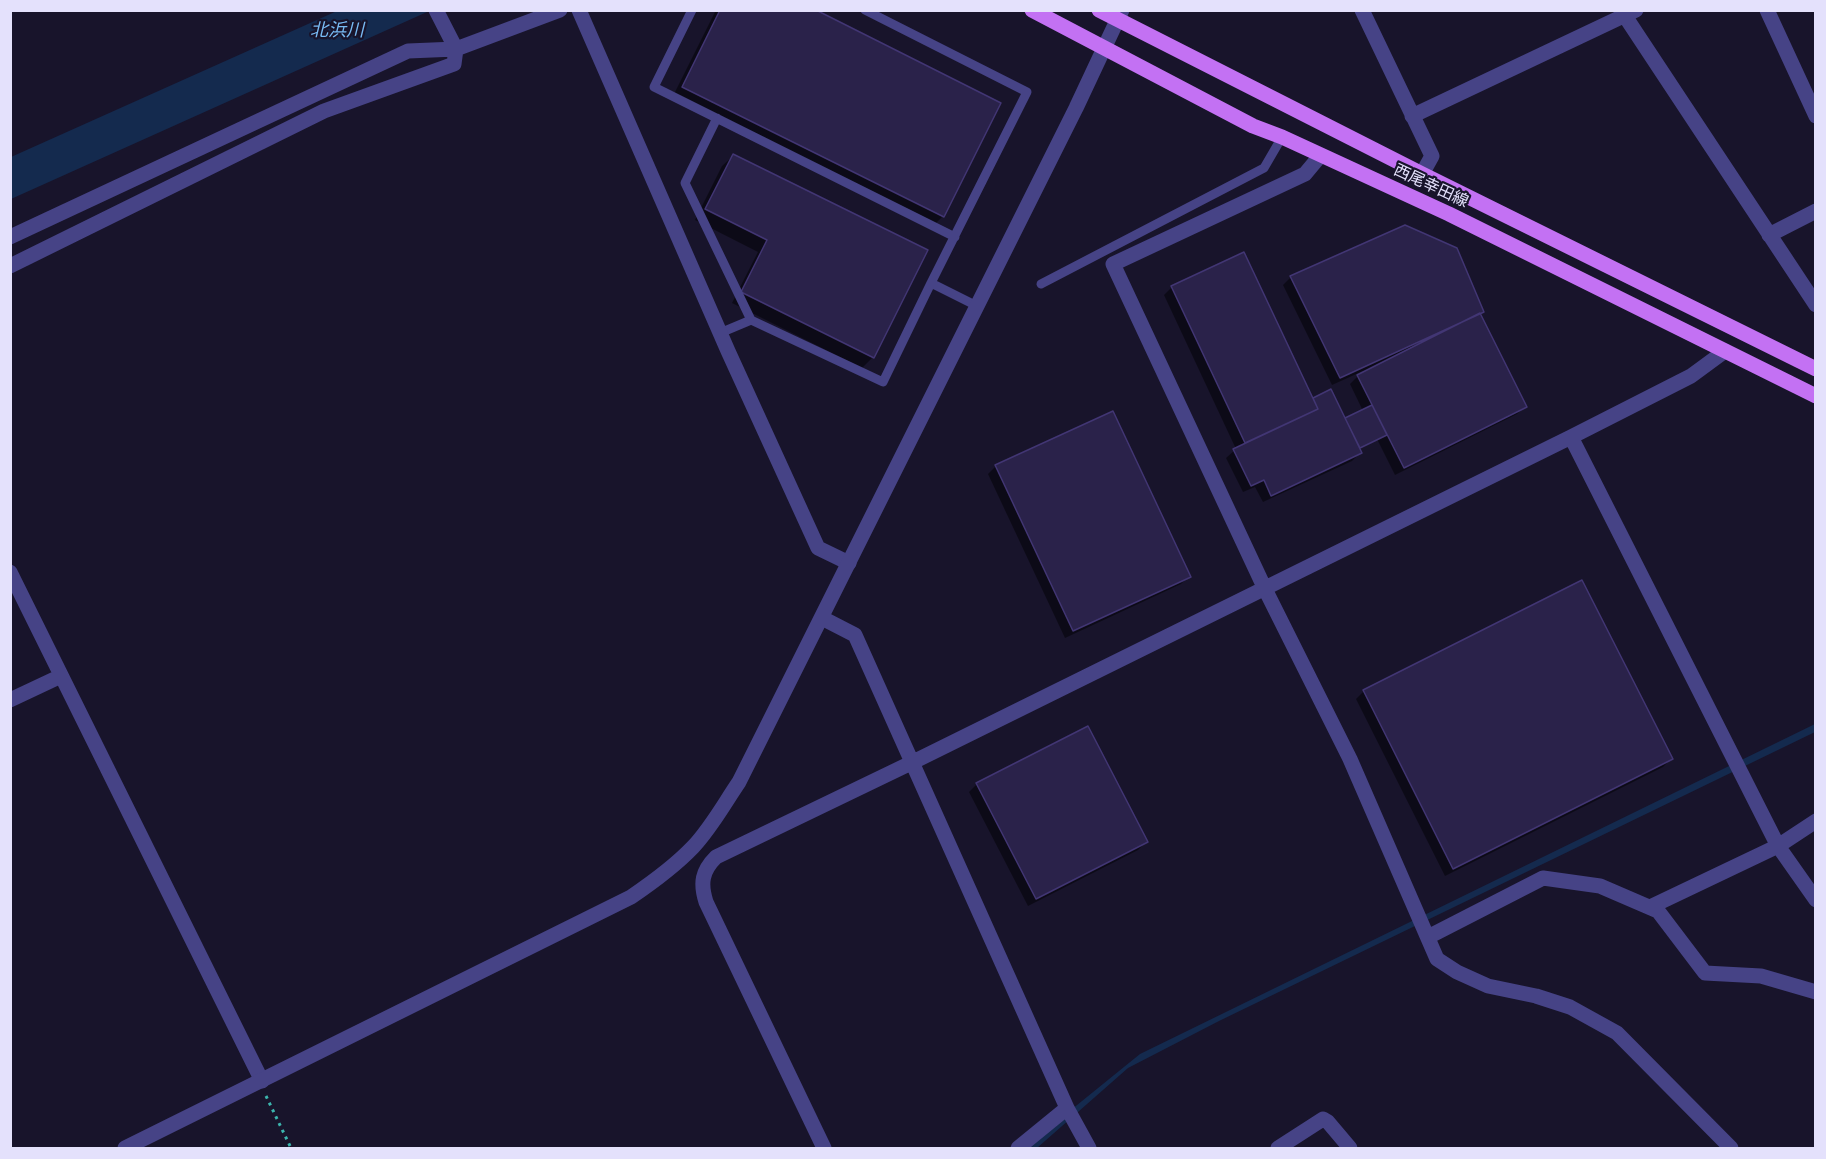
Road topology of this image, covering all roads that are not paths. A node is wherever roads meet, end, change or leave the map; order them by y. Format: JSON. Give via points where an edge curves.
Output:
{"nodes":[{"id":1,"x":436,"y":10,"type":"edge"},
{"id":2,"x":560,"y":10,"type":"edge"},
{"id":3,"x":579,"y":10,"type":"edge"},
{"id":4,"x":692,"y":10,"type":"edge"},
{"id":5,"x":865,"y":10,"type":"edge"},
{"id":6,"x":1032,"y":10,"type":"edge"},
{"id":7,"x":1099,"y":10,"type":"edge"},
{"id":8,"x":1362,"y":10,"type":"edge"},
{"id":9,"x":1767,"y":10,"type":"edge"},
{"id":10,"x":1627,"y":12,"type":"edge"},
{"id":11,"x":1120,"y":16,"type":"edge"},
{"id":12,"x":456,"y":49,"type":"junction"},
{"id":13,"x":1105,"y":50,"type":"junction"},
{"id":14,"x":1412,"y":116,"type":"junction"},
{"id":15,"x":1815,"y":116,"type":"edge"},
{"id":16,"x":717,"y":118,"type":"junction"},
{"id":17,"x":1282,"y":138,"type":"junction"},
{"id":18,"x":1320,"y":156,"type":"junction"},
{"id":19,"x":1422,"y":174,"type":"junction"},
{"id":20,"x":1815,"y":211,"type":"edge"},
{"id":21,"x":1769,"y":235,"type":"junction"},
{"id":22,"x":10,"y":237,"type":"edge"},
{"id":23,"x":955,"y":237,"type":"junction"},
{"id":24,"x":10,"y":266,"type":"edge"},
{"id":25,"x":932,"y":283,"type":"junction"},
{"id":26,"x":1041,"y":284,"type":"dead end"},
{"id":27,"x":1815,"y":305,"type":"edge"},
{"id":28,"x":977,"y":306,"type":"junction"},
{"id":29,"x":751,"y":320,"type":"junction"},
{"id":30,"x":720,"y":333,"type":"junction"},
{"id":31,"x":1725,"y":351,"type":"junction"},
{"id":32,"x":1815,"y":369,"type":"edge"},
{"id":33,"x":1815,"y":396,"type":"edge"},
{"id":34,"x":1571,"y":438,"type":"junction"},
{"id":35,"x":849,"y":563,"type":"junction"},
{"id":36,"x":10,"y":572,"type":"edge"},
{"id":37,"x":1265,"y":589,"type":"junction"},
{"id":38,"x":822,"y":618,"type":"junction"},
{"id":39,"x":61,"y":676,"type":"junction"},
{"id":40,"x":10,"y":700,"type":"edge"},
{"id":41,"x":911,"y":763,"type":"junction"},
{"id":42,"x":1815,"y":821,"type":"edge"},
{"id":43,"x":1778,"y":846,"type":"junction"},
{"id":44,"x":1815,"y":900,"type":"edge"},
{"id":45,"x":1650,"y":907,"type":"junction"},
{"id":46,"x":1428,"y":937,"type":"junction"},
{"id":47,"x":1815,"y":992,"type":"edge"},
{"id":48,"x":262,"y":1081,"type":"junction"},
{"id":49,"x":1067,"y":1108,"type":"junction"},
{"id":50,"x":125,"y":1149,"type":"edge"},
{"id":51,"x":824,"y":1149,"type":"edge"},
{"id":52,"x":1018,"y":1149,"type":"edge"},
{"id":53,"x":1089,"y":1149,"type":"edge"},
{"id":54,"x":1278,"y":1149,"type":"edge"},
{"id":55,"x":1350,"y":1149,"type":"edge"},
{"id":56,"x":1731,"y":1149,"type":"edge"}],
"edges":[{"from":1,"to":12,"type":"street"},
{"from":2,"to":12,"type":"street"},
{"from":3,"to":30,"type":"street"},
{"from":4,"to":16,"type":"lane","via":[[654,87]]},
{"from":5,"to":23,"type":"lane","via":[[1028,92]]},
{"from":6,"to":13,"type":"main road","name":"西尾幸田線"},
{"from":7,"to":11,"type":"main road","name":"西尾幸田線"},
{"from":8,"to":14,"type":"street"},
{"from":9,"to":15,"type":"street"},
{"from":10,"to":14,"type":"street"},
{"from":10,"to":21,"type":"street"},
{"from":11,"to":13,"type":"street"},
{"from":11,"to":19,"type":"main road","name":"西尾幸田線"},
{"from":12,"to":22,"type":"street","via":[[408,51]]},
{"from":12,"to":24,"type":"street","via":[[454,64],[324,111]]},
{"from":13,"to":17,"type":"main road","name":"西尾幸田線"},
{"from":13,"to":28,"type":"street"},
{"from":14,"to":19,"type":"street","via":[[1432,156]]},
{"from":16,"to":23,"type":"lane"},
{"from":16,"to":29,"type":"lane","via":[[685,183]]},
{"from":17,"to":18,"type":"main road","name":"西尾幸田線"},
{"from":17,"to":26,"type":"lane","via":[[1264,168]]},
{"from":18,"to":31,"type":"main road","name":"西尾幸田線","via":[[1449,214]]},
{"from":18,"to":37,"type":"street","via":[[1305,174],[1113,264]]},
{"from":19,"to":32,"type":"main road","name":"西尾幸田線"},
{"from":20,"to":21,"type":"street"},
{"from":21,"to":27,"type":"street"},
{"from":23,"to":25,"type":"lane"},
{"from":25,"to":28,"type":"lane"},
{"from":25,"to":29,"type":"lane","via":[[884,382]]},
{"from":28,"to":35,"type":"street"},
{"from":29,"to":30,"type":"lane"},
{"from":30,"to":35,"type":"street","via":[[818,548]]},
{"from":31,"to":33,"type":"main road","name":"西尾幸田線"},
{"from":31,"to":34,"type":"street","via":[[1691,376]]},
{"from":34,"to":37,"type":"street"},
{"from":34,"to":43,"type":"street"},
{"from":35,"to":38,"type":"street"},
{"from":36,"to":39,"type":"street"},
{"from":37,"to":41,"type":"street"},
{"from":37,"to":46,"type":"street","via":[[1350,759]]},
{"from":38,"to":41,"type":"street","via":[[855,635]]},
{"from":38,"to":48,"type":"street","via":[[739,782],[693,846],[662,876],[631,897]]},
{"from":39,"to":40,"type":"street"},
{"from":39,"to":48,"type":"street"},
{"from":41,"to":49,"type":"street"},
{"from":41,"to":51,"type":"street","via":[[716,857],[708,865],[701,887]]},
{"from":42,"to":43,"type":"street"},
{"from":43,"to":44,"type":"street"},
{"from":43,"to":45,"type":"street"},
{"from":45,"to":46,"type":"street","via":[[1600,886],[1543,878]]},
{"from":45,"to":47,"type":"street","via":[[1658,911],[1705,973],[1761,976]]},
{"from":46,"to":56,"type":"street","via":[[1437,958],[1457,972],[1488,986],[1570,1007],[1617,1033]]},
{"from":48,"to":50,"type":"street"},
{"from":49,"to":52,"type":"street"},
{"from":49,"to":53,"type":"street"},
{"from":54,"to":55,"type":"street","via":[[1323,1119]]}]}
